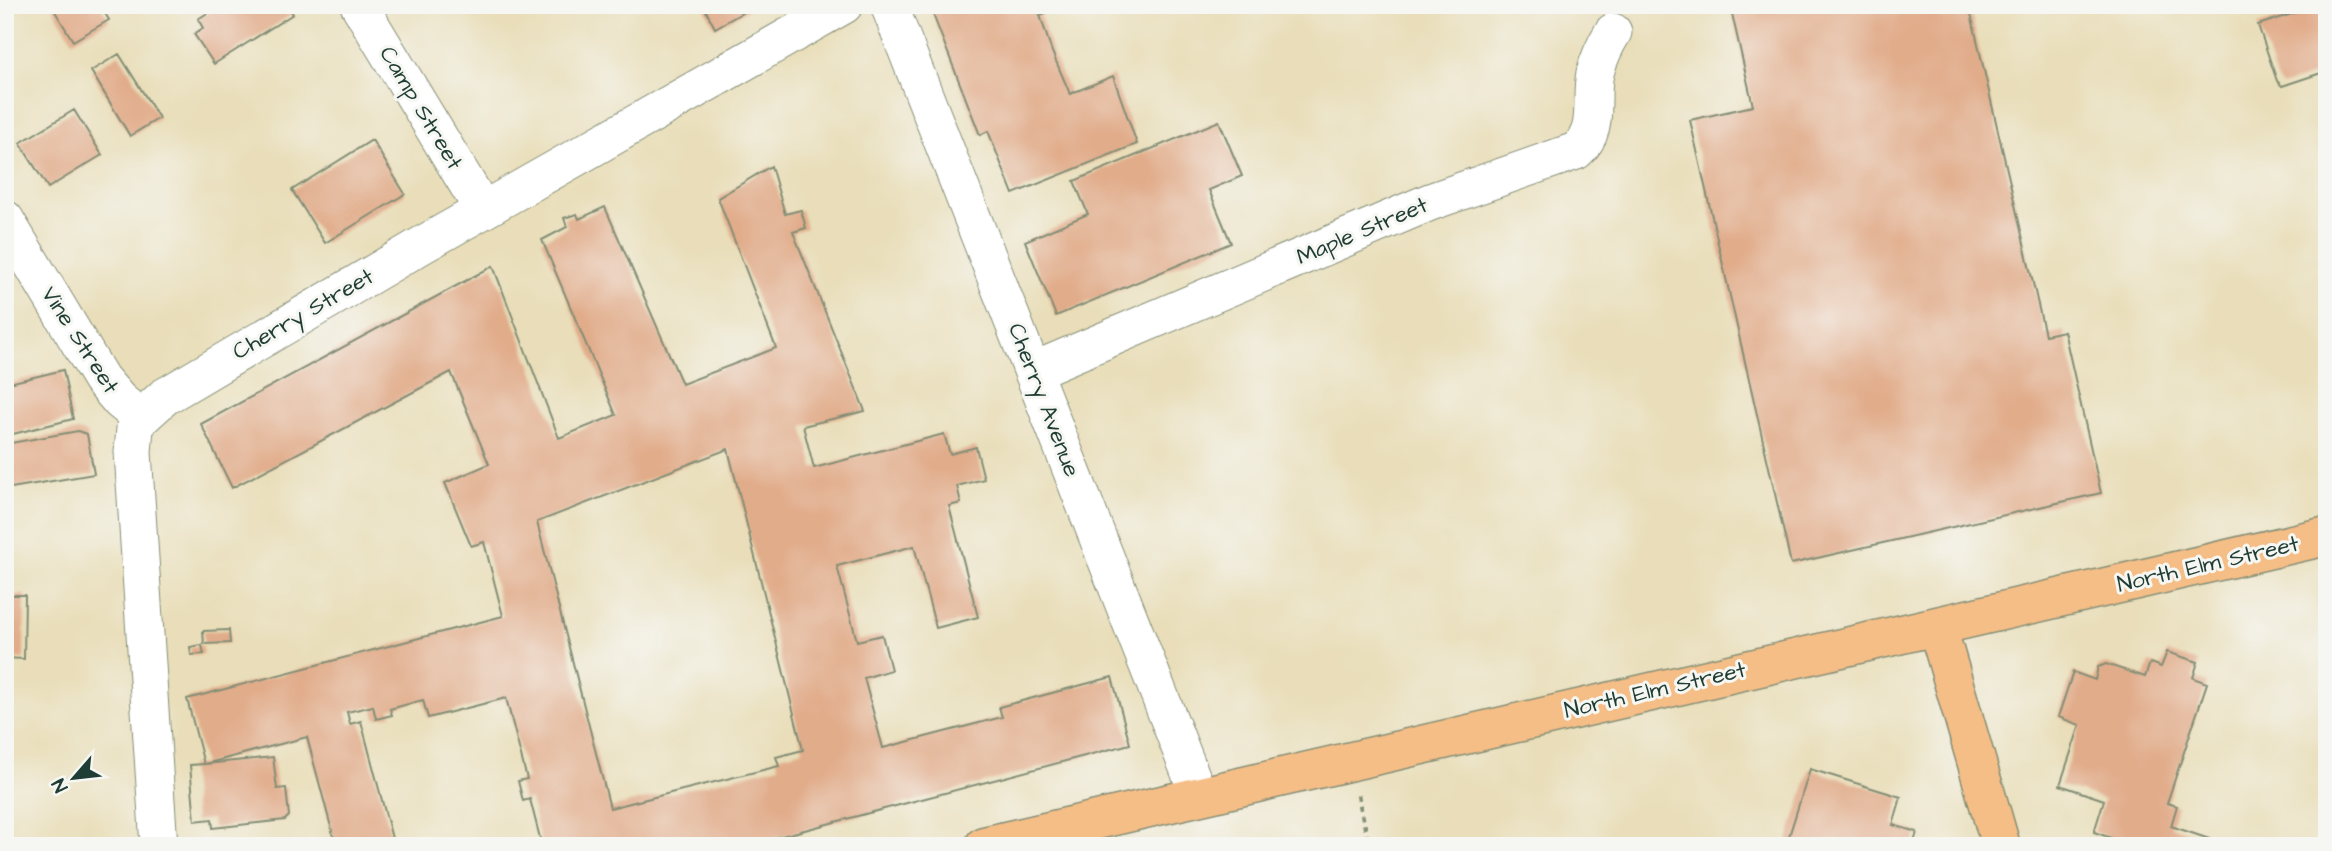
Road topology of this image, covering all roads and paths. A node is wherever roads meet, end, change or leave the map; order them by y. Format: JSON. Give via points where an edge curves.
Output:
{"nodes":[{"id":1,"x":359,"y":5,"type":"edge"},
{"id":2,"x":844,"y":5,"type":"edge"},
{"id":3,"x":889,"y":5,"type":"edge"},
{"id":4,"x":800,"y":16,"type":"edge"},
{"id":5,"x":1613,"y":32,"type":"dead end"},
{"id":6,"x":482,"y":210,"type":"junction"},
{"id":7,"x":5,"y":219,"type":"edge"},
{"id":8,"x":1033,"y":371,"type":"junction"},
{"id":9,"x":141,"y":418,"type":"junction"},
{"id":10,"x":2327,"y":536,"type":"edge"},
{"id":11,"x":1937,"y":626,"type":"junction"},
{"id":12,"x":1351,"y":760,"type":"junction"},
{"id":13,"x":1199,"y":796,"type":"junction"},
{"id":14,"x":159,"y":846,"type":"edge"},
{"id":15,"x":984,"y":846,"type":"edge"},
{"id":16,"x":1369,"y":846,"type":"edge"},
{"id":17,"x":2001,"y":846,"type":"edge"}],
"edges":[{"from":1,"to":6,"type":"street","name":"Camp Street"},
{"from":2,"to":4,"type":"street","name":"Cherry Street"},
{"from":3,"to":8,"type":"street","name":"Cherry Avenue"},
{"from":4,"to":6,"type":"street","name":"Cherry Street"},
{"from":5,"to":8,"type":"street","name":"Maple Street","via":[[1595,73],[1591,132],[1576,151],[1430,202]]},
{"from":6,"to":9,"type":"street","name":"Cherry Street","via":[[164,397]]},
{"from":7,"to":9,"type":"street","name":"Vine Street","via":[[100,379]]},
{"from":8,"to":13,"type":"street","name":"Cherry Avenue"},
{"from":9,"to":14,"type":"street","via":[[133,452]]},
{"from":10,"to":11,"type":"main road","name":"North Elm Street"},
{"from":11,"to":12,"type":"main road","name":"North Elm Street"},
{"from":11,"to":17,"type":"main road"},
{"from":12,"to":13,"type":"main road","name":"North Elm Street"},
{"from":12,"to":16,"type":"path"},
{"from":13,"to":15,"type":"main road","name":"North Elm Street"}]}
